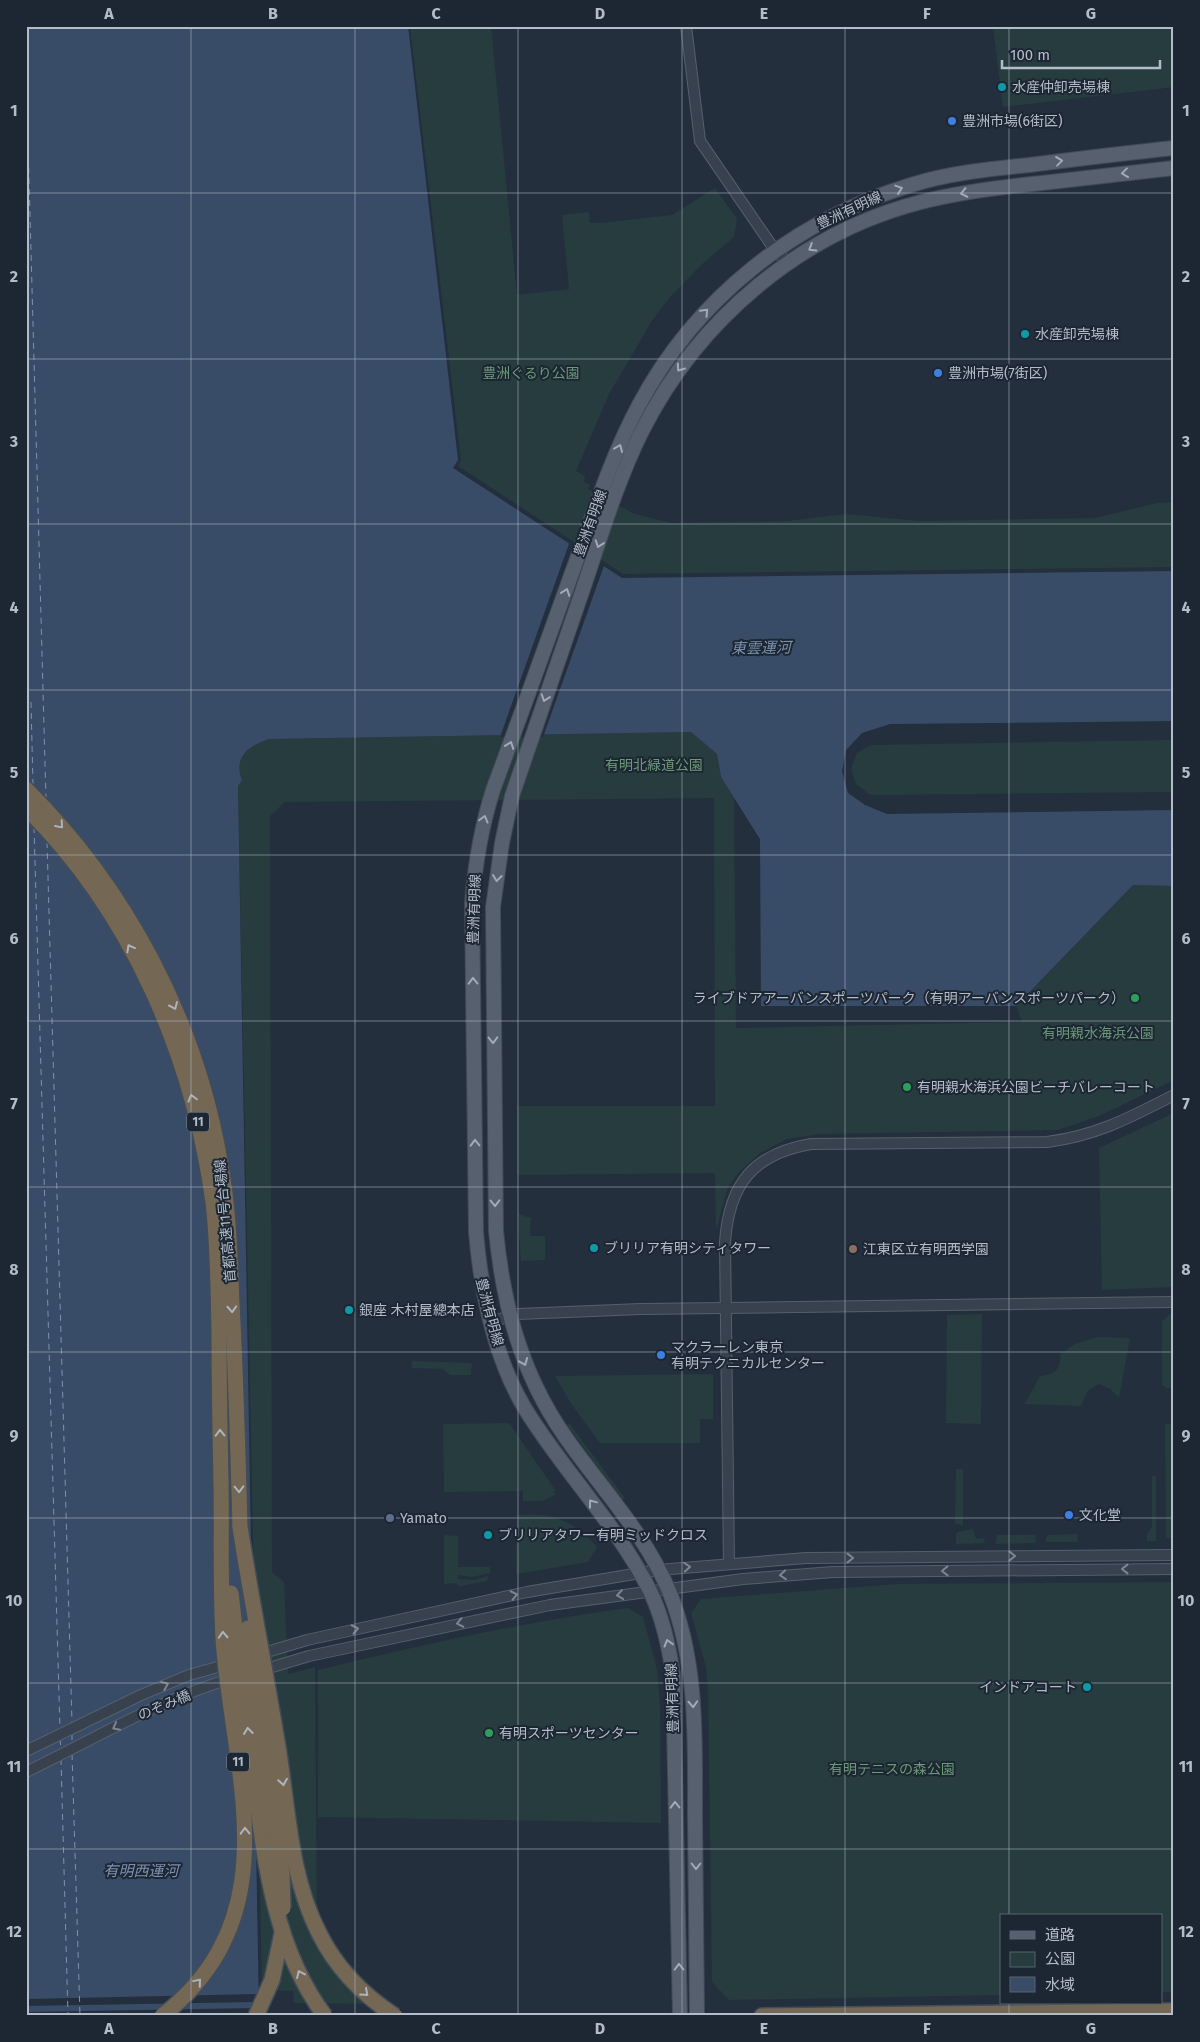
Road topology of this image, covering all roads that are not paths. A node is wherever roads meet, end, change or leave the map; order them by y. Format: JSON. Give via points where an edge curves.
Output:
{"nodes":[{"id":1,"x":686,"y":26,"type":"edge"},
{"id":2,"x":1174,"y":148,"type":"edge"},
{"id":3,"x":1174,"y":168,"type":"edge"},
{"id":4,"x":776,"y":250,"type":"junction"},
{"id":5,"x":788,"y":263,"type":"junction"},
{"id":6,"x":26,"y":789,"type":"edge"},
{"id":7,"x":26,"y":808,"type":"edge"},
{"id":8,"x":502,"y":842,"type":"junction"},
{"id":9,"x":474,"y":873,"type":"junction"},
{"id":10,"x":1174,"y":1095,"type":"edge"},
{"id":11,"x":1174,"y":1302,"type":"edge"},
{"id":12,"x":725,"y":1308,"type":"junction"},
{"id":13,"x":509,"y":1316,"type":"junction"},
{"id":14,"x":490,"y":1322,"type":"junction"},
{"id":15,"x":221,"y":1482,"type":"junction"},
{"id":16,"x":240,"y":1527,"type":"junction"},
{"id":17,"x":1174,"y":1555,"type":"edge"},
{"id":18,"x":729,"y":1564,"type":"junction"},
{"id":19,"x":1174,"y":1569,"type":"edge"},
{"id":20,"x":658,"y":1570,"type":"junction"},
{"id":21,"x":639,"y":1572,"type":"junction"},
{"id":22,"x":668,"y":1588,"type":"junction"},
{"id":23,"x":650,"y":1591,"type":"junction"},
{"id":24,"x":26,"y":1751,"type":"edge"},
{"id":25,"x":26,"y":1772,"type":"edge"},
{"id":26,"x":1174,"y":2012,"type":"edge"},
{"id":27,"x":162,"y":2016,"type":"edge"},
{"id":28,"x":256,"y":2016,"type":"edge"},
{"id":29,"x":325,"y":2016,"type":"edge"},
{"id":30,"x":395,"y":2016,"type":"edge"},
{"id":31,"x":680,"y":2016,"type":"edge"},
{"id":32,"x":697,"y":2016,"type":"edge"},
{"id":33,"x":762,"y":2016,"type":"edge"}],
"edges":[{"from":1,"to":4,"type":"street","via":[[700,140]]},
{"from":4,"to":2,"type":"main road","name":"豊洲有明線","one_way":true,"via":[[847,208],[913,184],[972,171]]},
{"from":3,"to":5,"type":"main road","name":"豊洲有明線","one_way":true,"via":[[972,191],[919,202],[855,225]]},
{"from":4,"to":5,"type":"street"},
{"from":9,"to":4,"type":"main road","name":"豊洲有明線","one_way":true,"via":[[480,833],[494,790],[601,494],[638,408],[665,363],[702,316],[724,292]]},
{"from":5,"to":8,"type":"main road","name":"豊洲有明線","one_way":true,"via":[[738,302],[693,350],[641,433],[614,498],[512,796]]},
{"from":6,"to":16,"type":"highway","name":"首都高速11号台場線","number":"11","one_way":true,"via":[[78,846],[129,920],[186,1034],[206,1098],[226,1202]]},
{"from":15,"to":7,"type":"highway","name":"首都高速11号台場線","number":"11","one_way":true,"via":[[216,1242],[206,1163],[193,1101],[165,1018],[121,933],[68,856]]},
{"from":8,"to":9,"type":"main road","via":[[487,841],[483,861]]},
{"from":8,"to":13,"type":"main road","name":"豊洲有明線","one_way":true,"via":[[493,943],[496,1230],[500,1274]]},
{"from":14,"to":9,"type":"main road","name":"豊洲有明線","one_way":true,"via":[[480,1278],[476,1232]]},
{"from":10,"to":12,"type":"street","via":[[1112,1126],[1069,1139],[1047,1142],[811,1144],[782,1151],[748,1175],[731,1203],[726,1221]]},
{"from":11,"to":12,"type":"street"},
{"from":12,"to":13,"type":"street"},
{"from":12,"to":18,"type":"street"},
{"from":13,"to":14,"type":"street"},
{"from":13,"to":20,"type":"main road","name":"豊洲有明線","one_way":true,"via":[[546,1408],[634,1530]]},
{"from":21,"to":14,"type":"main road","name":"豊洲有明線","one_way":true,"via":[[523,1405],[508,1375]]},
{"from":27,"to":15,"type":"highway","number":"11","one_way":true,"bridge":true,"via":[[200,1980],[220,1951],[236,1910],[244,1865],[243,1802],[223,1638]]},
{"from":29,"to":15,"type":"highway","number":"11","one_way":true,"bridge":true,"via":[[294,1961],[274,1901],[235,1635]]},
{"from":16,"to":28,"type":"highway","number":"11","bridge":true,"via":[[250,1656],[283,1894],[277,1963]]},
{"from":16,"to":30,"type":"highway","number":"11","one_way":true,"bridge":true,"via":[[304,1896],[318,1932],[339,1966],[366,1994]]},
{"from":18,"to":17,"type":"street","name":"のぞみ橋","one_way":true,"via":[[806,1558]]},
{"from":20,"to":18,"type":"street","name":"のぞみ橋","one_way":true},
{"from":19,"to":22,"type":"street","name":"のぞみ橋","one_way":true,"via":[[833,1572]]},
{"from":20,"to":21,"type":"street","name":"のぞみ橋"},
{"from":20,"to":22,"type":"main road","name":"豊洲有明線"},
{"from":21,"to":23,"type":"main road","name":"豊洲有明線"},
{"from":24,"to":21,"type":"street","name":"のぞみ橋","one_way":true,"bridge":true,"via":[[140,1695],[307,1640],[527,1592]]},
{"from":22,"to":23,"type":"street","name":"のぞみ橋"},
{"from":22,"to":32,"type":"main road","name":"豊洲有明線","one_way":true,"via":[[686,1647],[692,1685]]},
{"from":23,"to":25,"type":"street","name":"のぞみ橋","one_way":true,"bridge":true,"via":[[550,1605],[309,1656],[223,1681],[171,1701]]},
{"from":31,"to":23,"type":"main road","name":"豊洲有明線","one_way":true,"via":[[673,1675],[667,1641]]},
{"from":26,"to":33,"type":"highway"}]}
